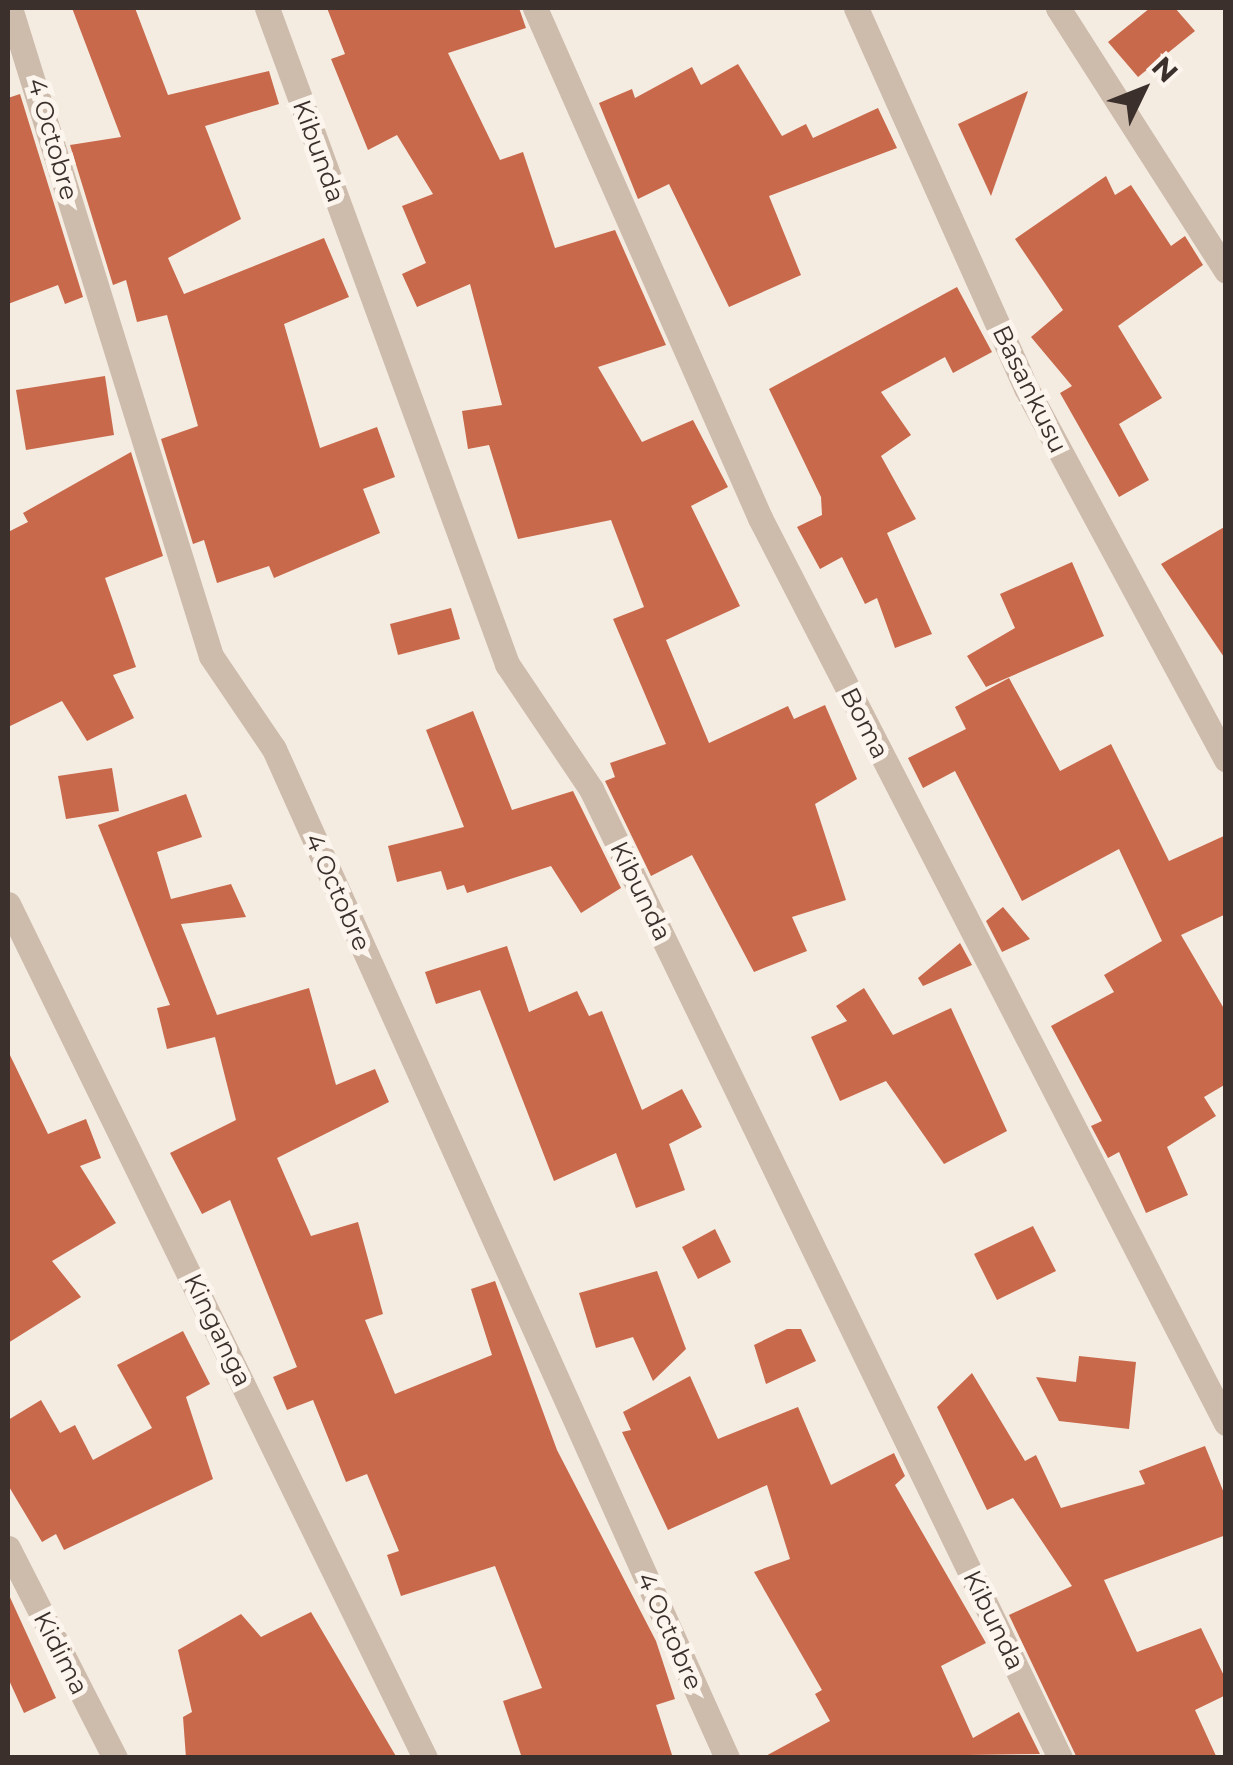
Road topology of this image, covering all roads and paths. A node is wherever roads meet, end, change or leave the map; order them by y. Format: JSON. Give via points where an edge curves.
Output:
{"nodes":[{"id":1,"x":10,"y":8,"type":"edge"},
{"id":2,"x":267,"y":8,"type":"edge"},
{"id":3,"x":535,"y":8,"type":"edge"},
{"id":4,"x":856,"y":8,"type":"edge"},
{"id":5,"x":1058,"y":8,"type":"edge"},
{"id":6,"x":1226,"y":271,"type":"edge"},
{"id":7,"x":1226,"y":760,"type":"edge"},
{"id":8,"x":8,"y":904,"type":"edge"},
{"id":9,"x":1226,"y":1423,"type":"edge"},
{"id":10,"x":8,"y":1548,"type":"edge"},
{"id":11,"x":114,"y":1758,"type":"edge"},
{"id":12,"x":425,"y":1758,"type":"edge"},
{"id":13,"x":727,"y":1758,"type":"edge"},
{"id":14,"x":1060,"y":1758,"type":"edge"}],
"edges":[{"from":1,"to":13,"type":"street","name":"4 Octobre","via":[[211,656],[274,749]]},
{"from":2,"to":14,"type":"street","name":"Kibunda","via":[[506,664],[591,789]]},
{"from":3,"to":9,"type":"street","name":"Boma","via":[[760,518]]},
{"from":4,"to":7,"type":"street","name":"Basankusu","via":[[1026,388]]},
{"from":5,"to":6,"type":"street"},
{"from":8,"to":12,"type":"street","name":"Kinganga"},
{"from":10,"to":11,"type":"street","name":"Kidima"}]}
